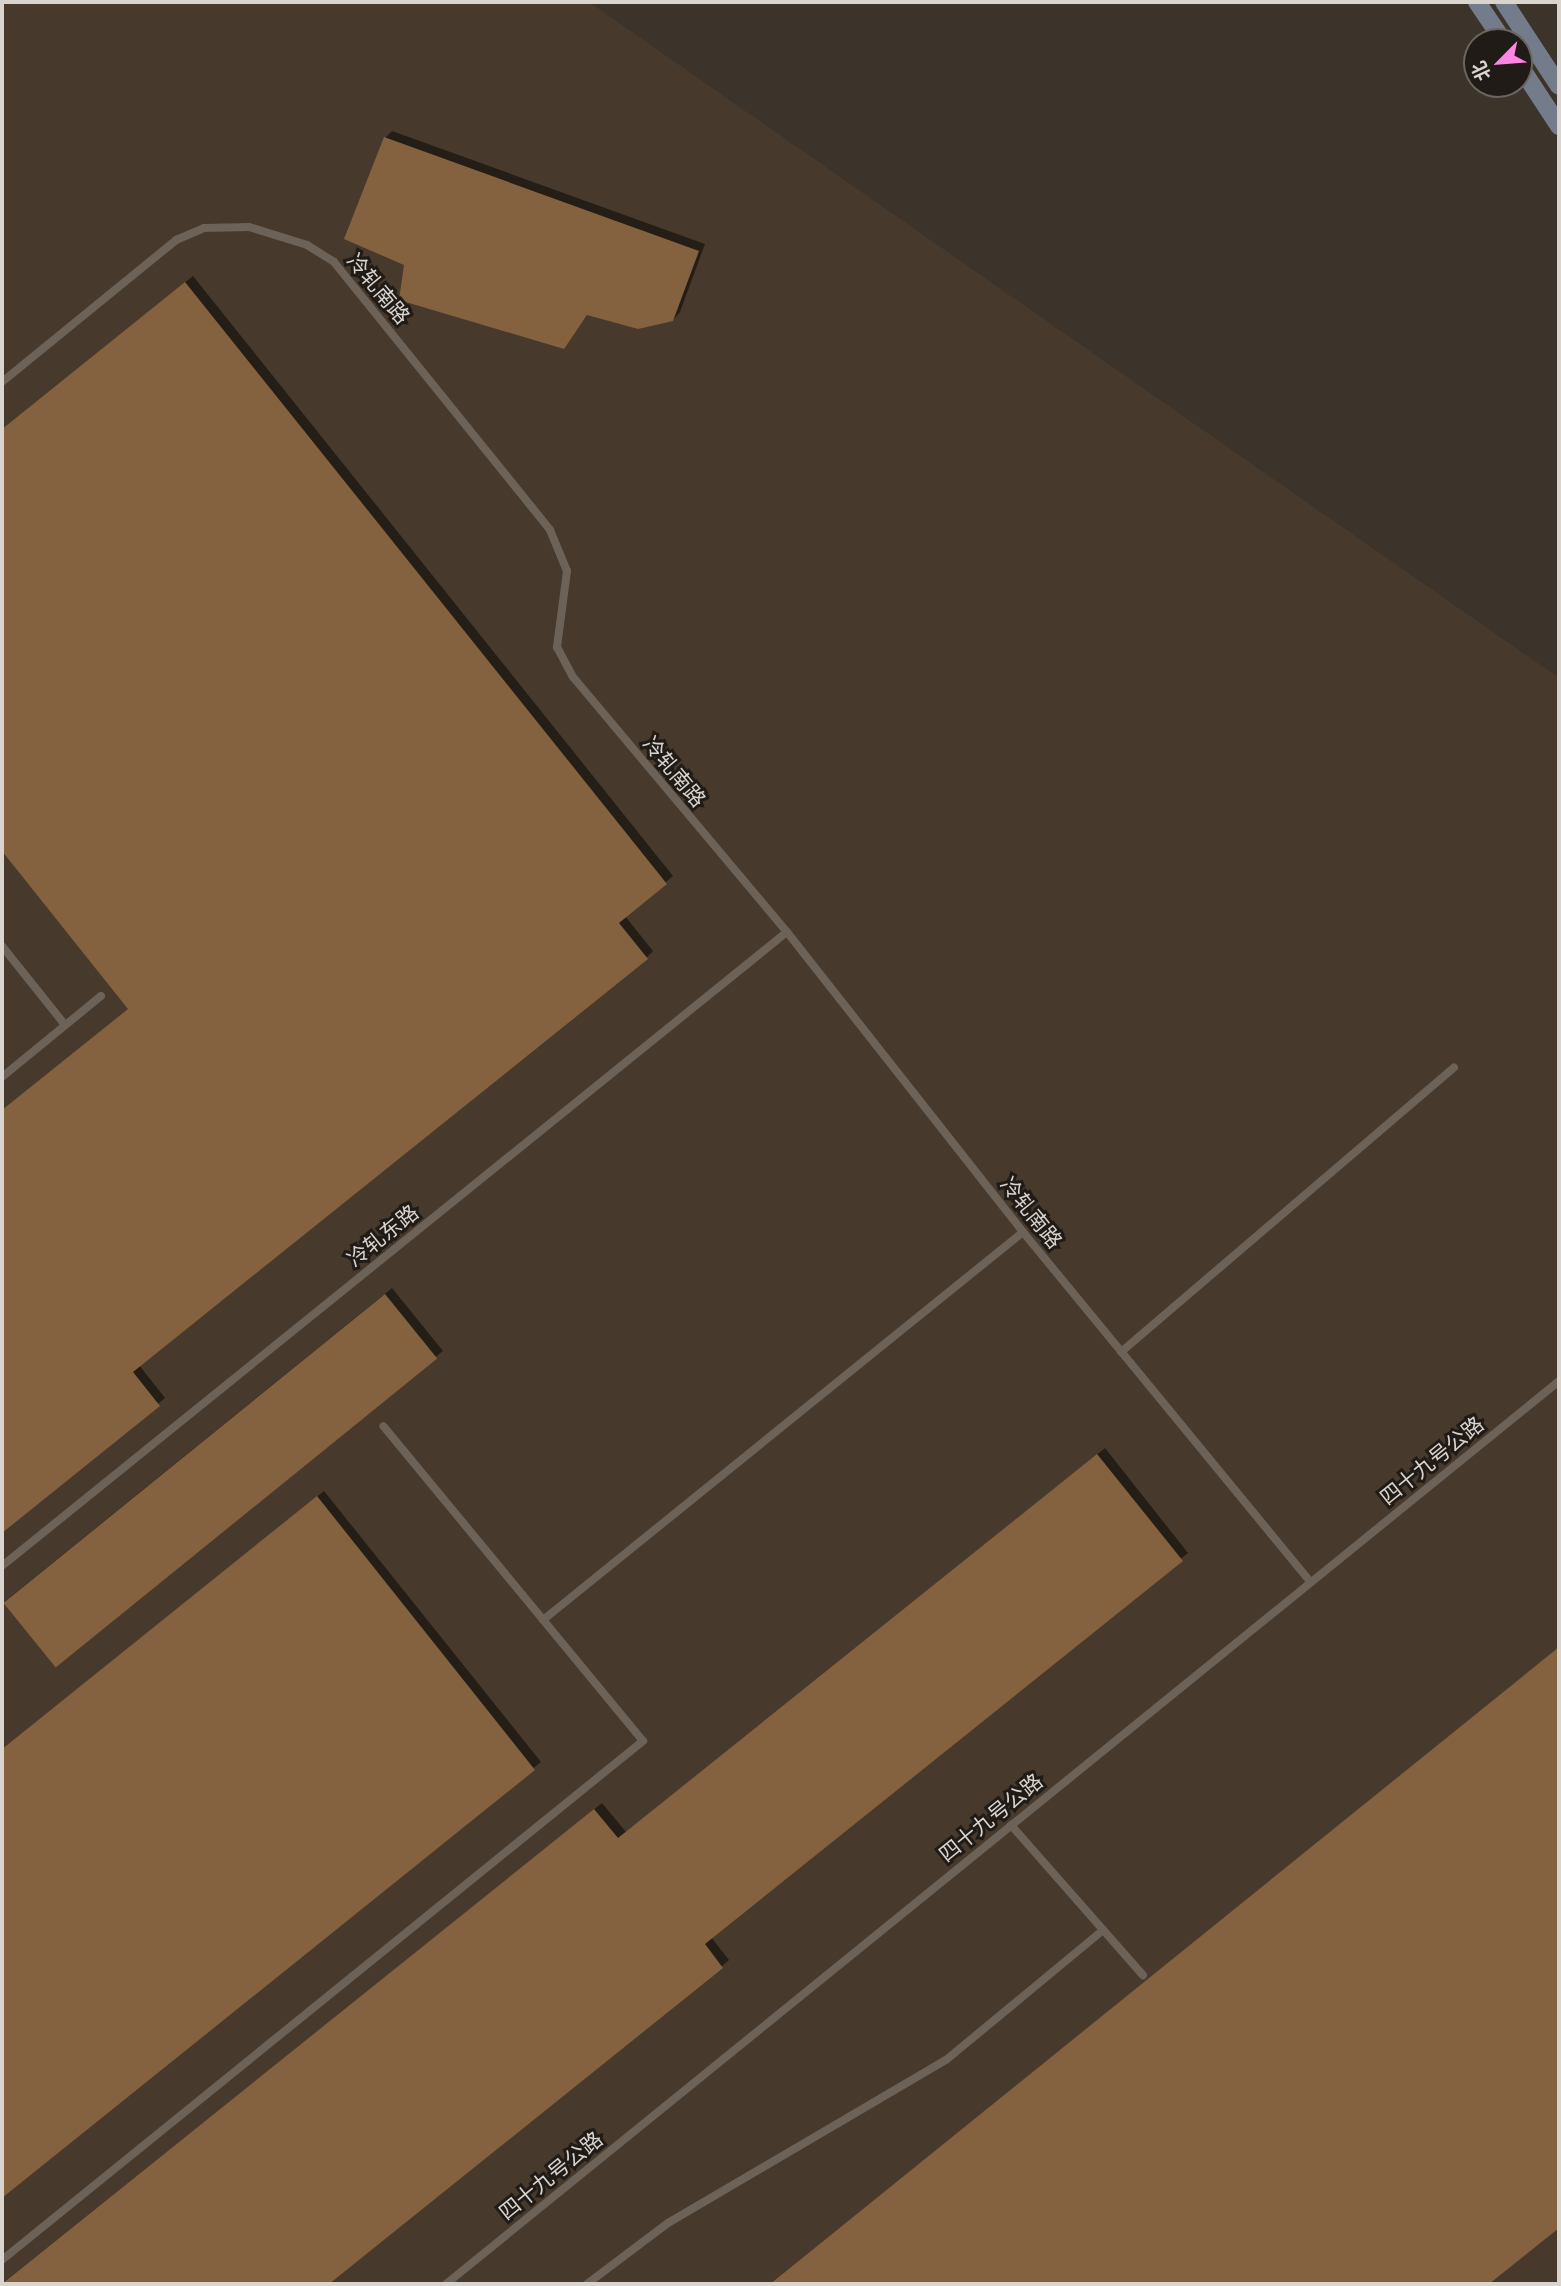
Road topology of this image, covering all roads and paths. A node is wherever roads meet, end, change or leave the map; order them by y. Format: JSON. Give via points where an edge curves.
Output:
{"nodes":[{"id":1,"x":1477,"y":2,"type":"edge"},
{"id":2,"x":1504,"y":2,"type":"edge"},
{"id":3,"x":1495,"y":28,"type":"edge"},
{"id":4,"x":1533,"y":86,"type":"edge"},
{"id":5,"x":1559,"y":86,"type":"edge"},
{"id":6,"x":1559,"y":126,"type":"edge"},
{"id":7,"x":2,"y":382,"type":"edge"},
{"id":8,"x":787,"y":932,"type":"junction"},
{"id":9,"x":2,"y":946,"type":"edge"},
{"id":10,"x":101,"y":996,"type":"dead end"},
{"id":11,"x":65,"y":1025,"type":"junction"},
{"id":12,"x":1454,"y":1068,"type":"dead end"},
{"id":13,"x":2,"y":1077,"type":"edge"},
{"id":14,"x":1023,"y":1232,"type":"junction"},
{"id":15,"x":1121,"y":1352,"type":"junction"},
{"id":16,"x":1559,"y":1381,"type":"edge"},
{"id":17,"x":383,"y":1426,"type":"dead end"},
{"id":18,"x":2,"y":1566,"type":"edge"},
{"id":19,"x":1310,"y":1582,"type":"junction"},
{"id":20,"x":543,"y":1620,"type":"junction"},
{"id":21,"x":1011,"y":1825,"type":"junction"},
{"id":22,"x":1103,"y":1930,"type":"junction"},
{"id":23,"x":1143,"y":1975,"type":"dead end"},
{"id":24,"x":2,"y":2260,"type":"edge"},
{"id":25,"x":446,"y":2284,"type":"edge"},
{"id":26,"x":587,"y":2284,"type":"edge"}],
"edges":[{"from":1,"to":3,"type":"main road"},
{"from":2,"to":5,"type":"main road"},
{"from":4,"to":6,"type":"main road"},
{"from":7,"to":8,"type":"lane","name":"冷轧南路","via":[[176,240],[204,228],[249,228],[307,245],[334,262],[550,530],[566,571],[557,647],[573,677]]},
{"from":8,"to":14,"type":"lane","name":"冷轧南路"},
{"from":8,"to":18,"type":"lane","name":"冷轧东路"},
{"from":9,"to":11,"type":"lane"},
{"from":10,"to":11,"type":"lane"},
{"from":11,"to":13,"type":"lane"},
{"from":12,"to":15,"type":"lane"},
{"from":14,"to":15,"type":"lane","name":"冷轧南路"},
{"from":14,"to":20,"type":"lane"},
{"from":15,"to":19,"type":"lane","name":"冷轧南路"},
{"from":16,"to":19,"type":"lane","name":"四十九号公路"},
{"from":17,"to":20,"type":"lane"},
{"from":19,"to":21,"type":"lane","name":"四十九号公路"},
{"from":20,"to":24,"type":"lane","via":[[643,1741]]},
{"from":21,"to":22,"type":"lane"},
{"from":21,"to":25,"type":"lane","name":"四十九号公路"},
{"from":22,"to":23,"type":"lane"},
{"from":22,"to":26,"type":"lane","via":[[946,2060],[668,2223]]}]}
